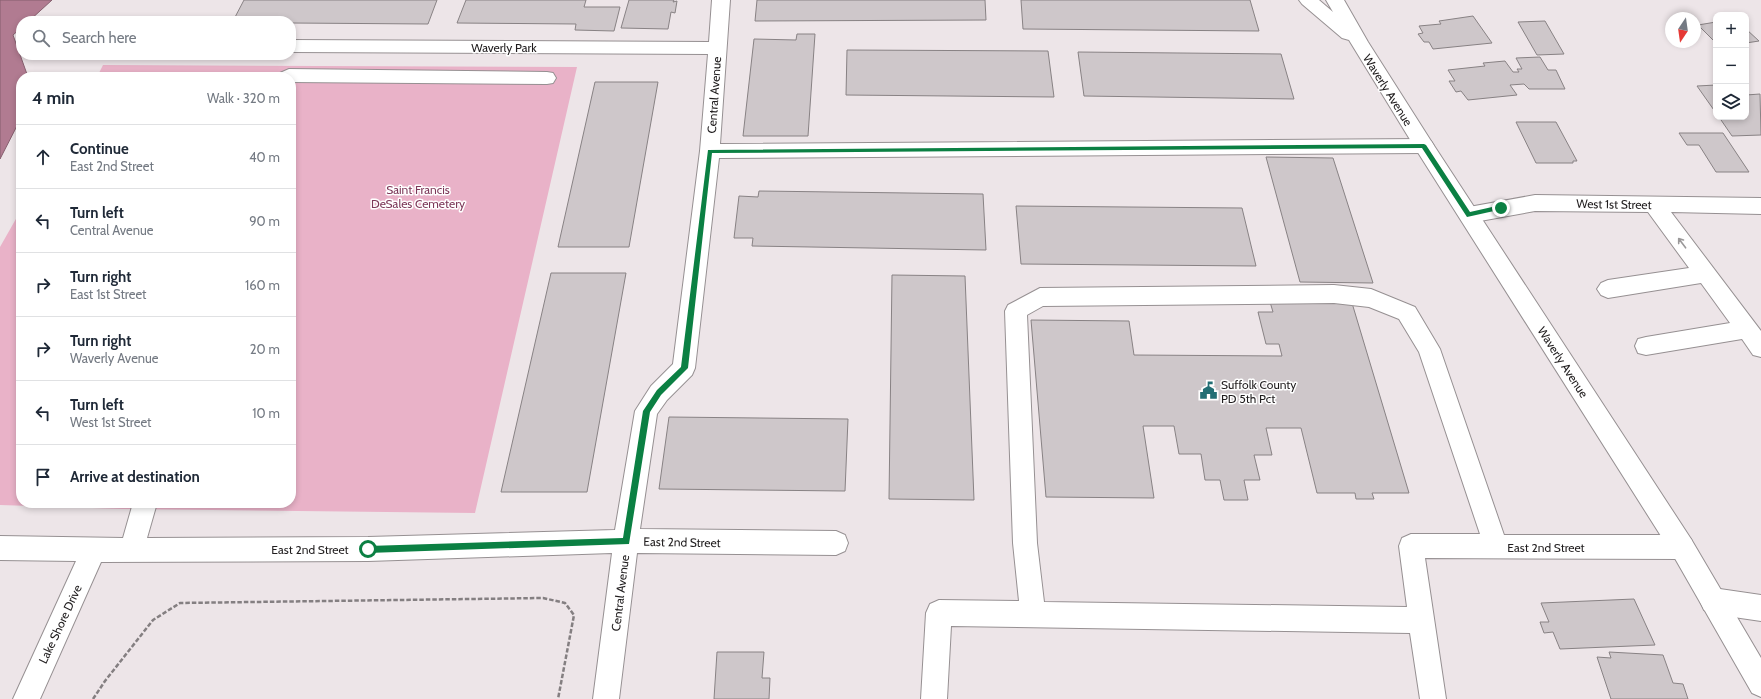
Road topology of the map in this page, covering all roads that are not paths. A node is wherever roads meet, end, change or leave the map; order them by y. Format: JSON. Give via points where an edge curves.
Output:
{"nodes":[{"id":1,"x":721,"y":0,"type":"edge"},
{"id":2,"x":1308,"y":0,"type":"edge"},
{"id":3,"x":1335,"y":0,"type":"edge"},
{"id":4,"x":1360,"y":44,"type":"junction"},
{"id":5,"x":296,"y":46,"type":"edge"},
{"id":6,"x":718,"y":48,"type":"junction"},
{"id":7,"x":296,"y":75,"type":"edge"},
{"id":8,"x":547,"y":78,"type":"dead end"},
{"id":9,"x":1424,"y":146,"type":"junction"},
{"id":10,"x":710,"y":151,"type":"junction"},
{"id":11,"x":1654,"y":205,"type":"junction"},
{"id":12,"x":1761,"y":206,"type":"edge"},
{"id":13,"x":1469,"y":215,"type":"junction"},
{"id":14,"x":1706,"y":274,"type":"junction"},
{"id":15,"x":1608,"y":289,"type":"dead end"},
{"id":16,"x":1747,"y":329,"type":"junction"},
{"id":17,"x":1646,"y":346,"type":"dead end"},
{"id":18,"x":1761,"y":348,"type":"edge"},
{"id":19,"x":143,"y":508,"type":"edge"},
{"id":20,"x":626,"y":541,"type":"junction"},
{"id":21,"x":836,"y":543,"type":"dead end"},
{"id":22,"x":1496,"y":546,"type":"junction"},
{"id":23,"x":1682,"y":547,"type":"junction"},
{"id":24,"x":0,"y":548,"type":"edge"},
{"id":25,"x":132,"y":549,"type":"junction"},
{"id":26,"x":94,"y":550,"type":"junction"},
{"id":27,"x":1713,"y":601,"type":"junction"},
{"id":28,"x":1761,"y":608,"type":"edge"},
{"id":29,"x":1033,"y":614,"type":"junction"},
{"id":30,"x":1422,"y":620,"type":"junction"},
{"id":31,"x":1761,"y":684,"type":"edge"},
{"id":32,"x":26,"y":699,"type":"edge"},
{"id":33,"x":606,"y":699,"type":"edge"},
{"id":34,"x":934,"y":699,"type":"edge"},
{"id":35,"x":1433,"y":699,"type":"edge"}],
"edges":[{"from":1,"to":6,"type":"street","name":"Central Avenue"},
{"from":2,"to":4,"type":"street","name":"Waverly Avenue"},
{"from":3,"to":4,"type":"street","name":"Waverly Avenue"},
{"from":4,"to":9,"type":"street","name":"Waverly Avenue"},
{"from":5,"to":6,"type":"street","name":"Waverly Park"},
{"from":6,"to":10,"type":"street","name":"Central Avenue"},
{"from":7,"to":8,"type":"street"},
{"from":9,"to":10,"type":"street"},
{"from":9,"to":13,"type":"street","name":"Waverly Avenue"},
{"from":10,"to":20,"type":"street","name":"Central Avenue","via":[[684,368],[659,392],[646,411]]},
{"from":11,"to":12,"type":"street","name":"West 1st Street"},
{"from":11,"to":13,"type":"street","name":"West 1st Street","via":[[1535,203]]},
{"from":14,"to":11,"type":"street","one_way":true},
{"from":13,"to":23,"type":"street","name":"Waverly Avenue"},
{"from":14,"to":15,"type":"street"},
{"from":14,"to":16,"type":"street"},
{"from":16,"to":17,"type":"street"},
{"from":16,"to":18,"type":"street"},
{"from":19,"to":25,"type":"street"},
{"from":20,"to":21,"type":"street","name":"East 2nd Street"},
{"from":20,"to":25,"type":"street","name":"East 2nd Street","via":[[368,549]]},
{"from":20,"to":33,"type":"street","name":"Central Avenue"},
{"from":22,"to":23,"type":"street","name":"East 2nd Street"},
{"from":22,"to":29,"type":"street","via":[[1429,349],[1407,313],[1371,298],[1334,294],[1040,297],[1016,311],[1025,543]]},
{"from":22,"to":30,"type":"street","name":"East 2nd Street","via":[[1411,546]]},
{"from":23,"to":27,"type":"street","name":"Waverly Avenue"},
{"from":24,"to":26,"type":"street","name":"East 2nd Street"},
{"from":25,"to":26,"type":"street","name":"East 2nd Street"},
{"from":26,"to":32,"type":"street","name":"Lake Shore Drive"},
{"from":27,"to":28,"type":"street"},
{"from":27,"to":31,"type":"street","name":"Waverly Avenue"},
{"from":29,"to":30,"type":"street"},
{"from":29,"to":34,"type":"street","via":[[939,613]]},
{"from":30,"to":35,"type":"street"}]}
